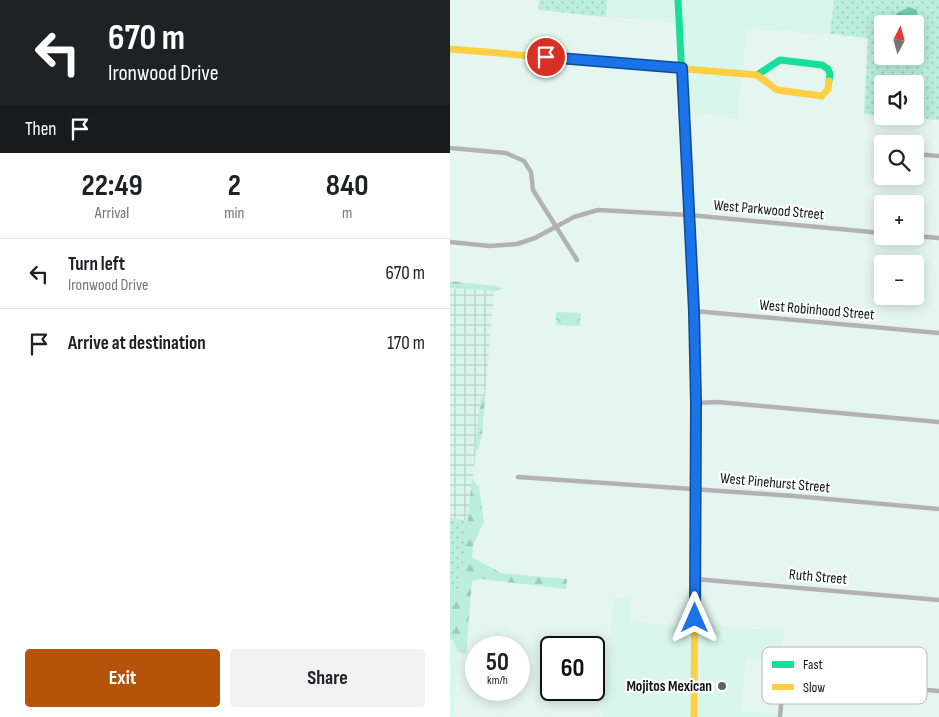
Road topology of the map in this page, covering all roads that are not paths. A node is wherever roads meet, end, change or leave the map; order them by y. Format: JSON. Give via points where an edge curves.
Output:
{"nodes":[{"id":1,"x":678,"y":0,"type":"edge"},
{"id":2,"x":450,"y":49,"type":"edge"},
{"id":3,"x":682,"y":68,"type":"junction"},
{"id":4,"x":757,"y":76,"type":"junction"},
{"id":5,"x":450,"y":148,"type":"edge"},
{"id":6,"x":924,"y":155,"type":"edge"},
{"id":7,"x":939,"y":156,"type":"edge"},
{"id":8,"x":690,"y":215,"type":"junction"},
{"id":9,"x":557,"y":226,"type":"junction"},
{"id":10,"x":874,"y":232,"type":"edge"},
{"id":11,"x":924,"y":237,"type":"edge"},
{"id":12,"x":939,"y":238,"type":"edge"},
{"id":13,"x":450,"y":242,"type":"edge"},
{"id":14,"x":577,"y":260,"type":"dead end"},
{"id":15,"x":694,"y":311,"type":"junction"},
{"id":16,"x":939,"y":333,"type":"edge"},
{"id":17,"x":696,"y":403,"type":"junction"},
{"id":18,"x":939,"y":422,"type":"edge"},
{"id":19,"x":518,"y":477,"type":"dead end"},
{"id":20,"x":696,"y":489,"type":"junction"},
{"id":21,"x":939,"y":509,"type":"edge"},
{"id":22,"x":695,"y":579,"type":"junction"},
{"id":23,"x":939,"y":600,"type":"edge"},
{"id":24,"x":782,"y":704,"type":"edge"},
{"id":25,"x":694,"y":717,"type":"edge"},
{"id":26,"x":780,"y":717,"type":"edge"}],
"edges":[{"from":1,"to":3,"type":"main road"},
{"from":2,"to":3,"type":"main road"},
{"from":3,"to":4,"type":"main road"},
{"from":3,"to":8,"type":"main road"},
{"from":4,"to":4,"type":"main road","via":[[777,90],[822,96],[828,89],[830,74],[822,65],[780,60]]},
{"from":5,"to":9,"type":"street","via":[[506,153],[524,161],[533,190]]},
{"from":6,"to":7,"type":"street"},
{"from":8,"to":9,"type":"street","name":"West Parkwood Street","via":[[598,210]]},
{"from":8,"to":10,"type":"street","name":"West Parkwood Street"},
{"from":8,"to":15,"type":"main road"},
{"from":9,"to":13,"type":"street","name":"West Parkwood Street","via":[[517,244],[490,246]]},
{"from":9,"to":14,"type":"street"},
{"from":11,"to":12,"type":"street"},
{"from":15,"to":16,"type":"street","name":"West Robinhood Street"},
{"from":15,"to":17,"type":"main road"},
{"from":17,"to":18,"type":"street","via":[[718,402]]},
{"from":17,"to":20,"type":"main road"},
{"from":19,"to":20,"type":"street","name":"West Pinehurst Street"},
{"from":20,"to":21,"type":"street","name":"West Pinehurst Street"},
{"from":20,"to":22,"type":"main road"},
{"from":22,"to":23,"type":"street","name":"Ruth Street"},
{"from":22,"to":25,"type":"main road"},
{"from":24,"to":26,"type":"street"}]}
